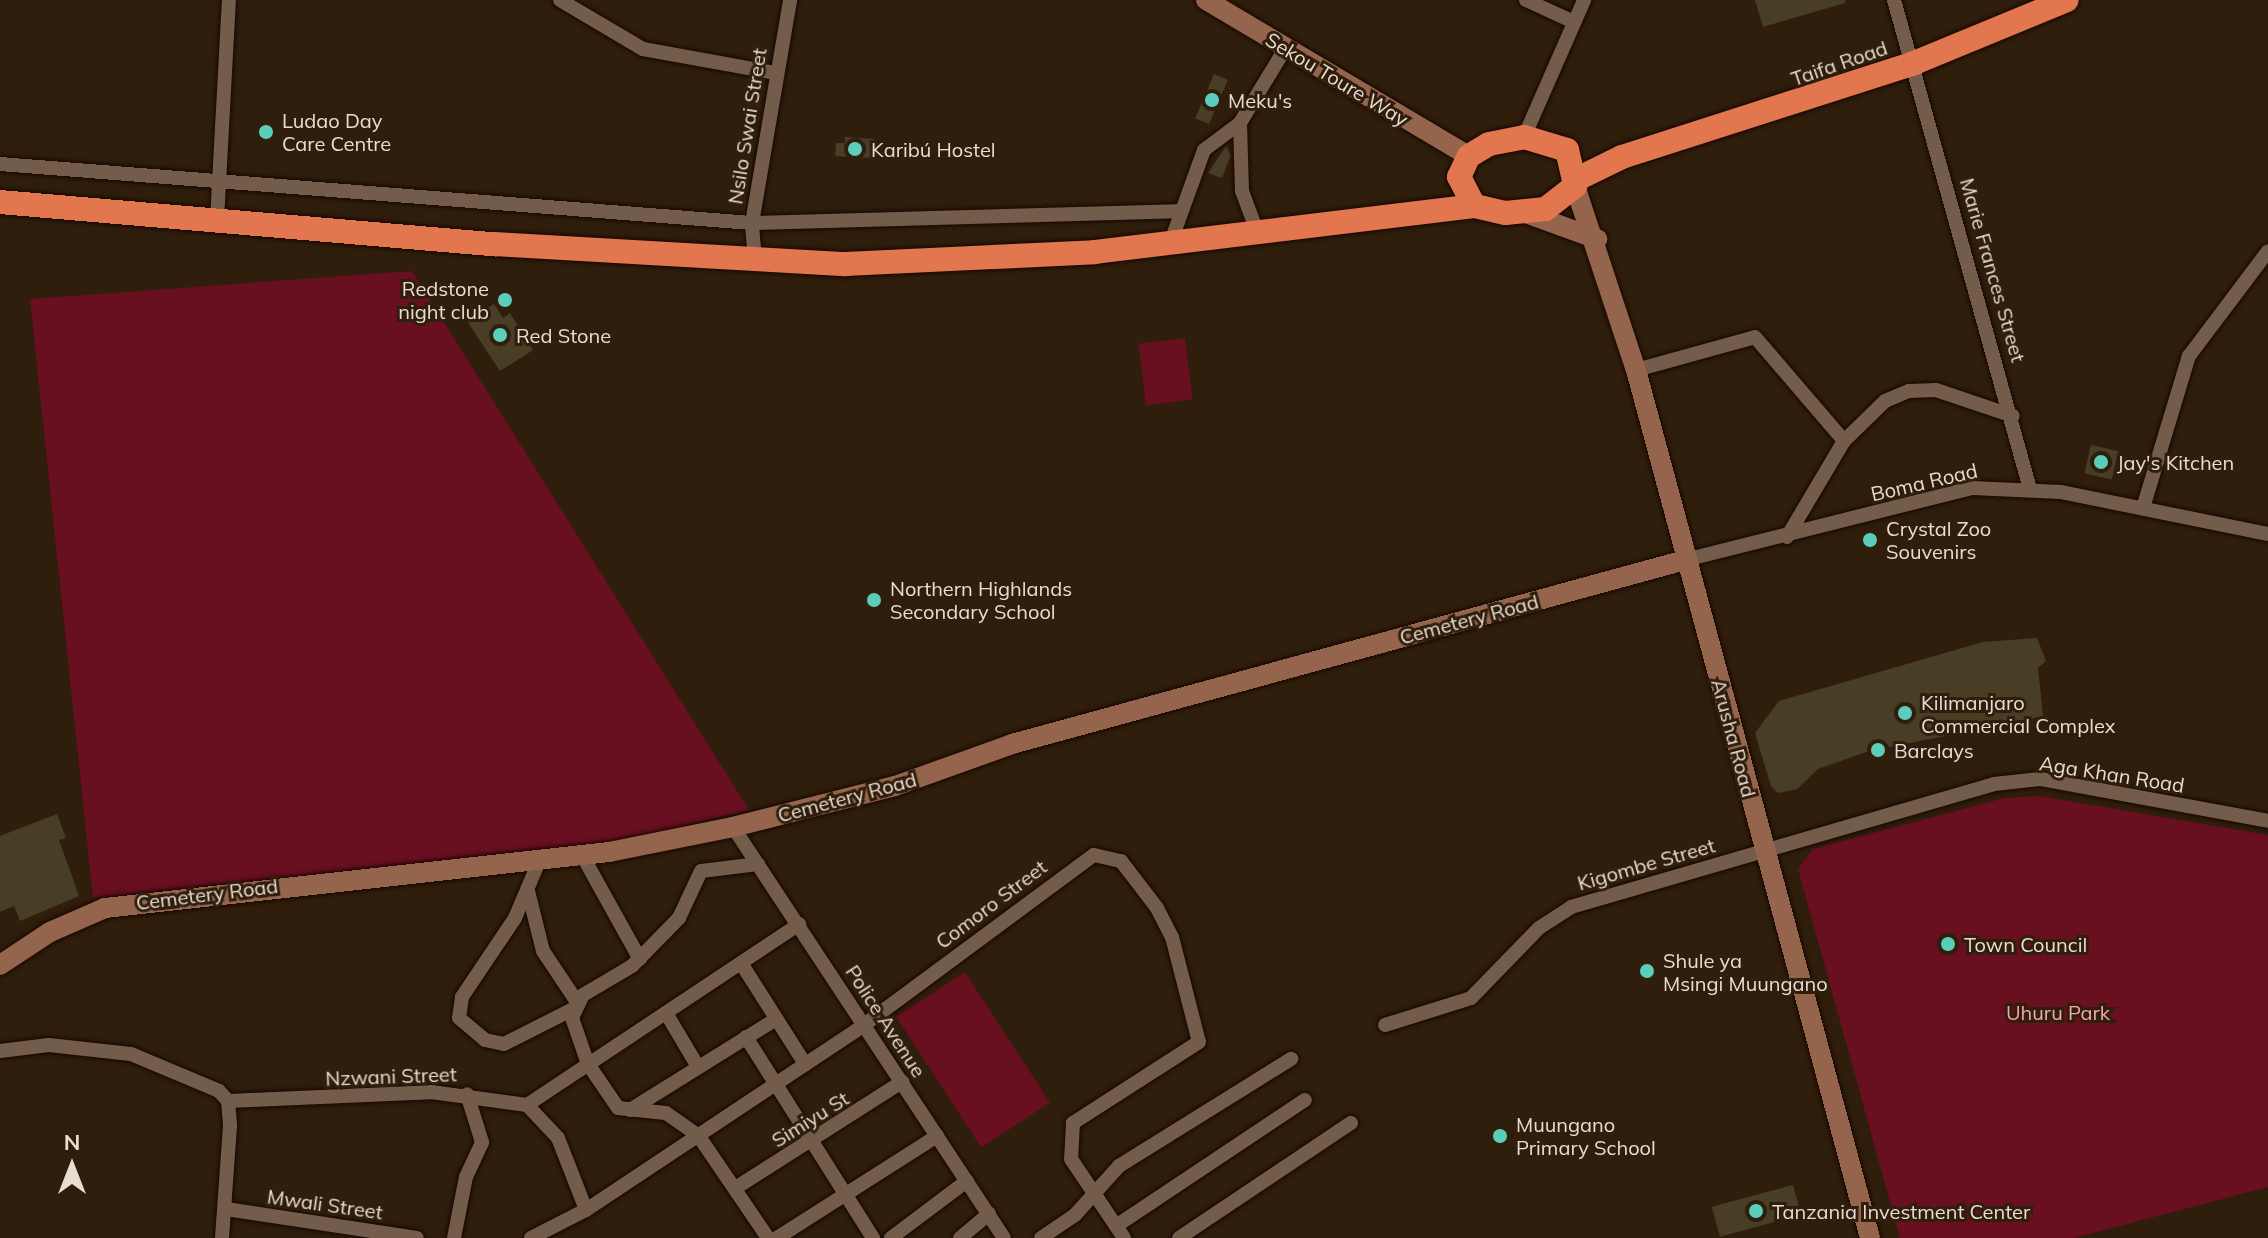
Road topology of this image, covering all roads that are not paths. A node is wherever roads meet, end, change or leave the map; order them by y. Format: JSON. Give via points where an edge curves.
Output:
{"nodes":[{"id":1,"x":229,"y":0,"type":"edge"},
{"id":2,"x":560,"y":0,"type":"edge"},
{"id":3,"x":790,"y":0,"type":"edge"},
{"id":4,"x":1206,"y":0,"type":"edge"},
{"id":5,"x":1526,"y":0,"type":"edge"},
{"id":6,"x":1584,"y":0,"type":"edge"},
{"id":7,"x":1894,"y":0,"type":"edge"},
{"id":8,"x":2067,"y":0,"type":"edge"},
{"id":9,"x":1574,"y":22,"type":"junction"},
{"id":10,"x":1285,"y":49,"type":"junction"},
{"id":11,"x":1914,"y":63,"type":"junction"},
{"id":12,"x":775,"y":73,"type":"junction"},
{"id":13,"x":1240,"y":123,"type":"junction"},
{"id":14,"x":1524,"y":137,"type":"junction"},
{"id":15,"x":1567,"y":150,"type":"junction"},
{"id":16,"x":1622,"y":157,"type":"junction"},
{"id":17,"x":0,"y":164,"type":"edge"},
{"id":18,"x":1464,"y":166,"type":"junction"},
{"id":19,"x":1575,"y":183,"type":"junction"},
{"id":20,"x":219,"y":185,"type":"junction"},
{"id":21,"x":0,"y":202,"type":"edge"},
{"id":22,"x":1474,"y":206,"type":"junction"},
{"id":23,"x":1415,"y":209,"type":"junction"},
{"id":24,"x":1178,"y":211,"type":"junction"},
{"id":25,"x":1526,"y":213,"type":"junction"},
{"id":26,"x":217,"y":220,"type":"junction"},
{"id":27,"x":752,"y":223,"type":"junction"},
{"id":28,"x":1258,"y":234,"type":"junction"},
{"id":29,"x":1597,"y":239,"type":"junction"},
{"id":30,"x":1170,"y":244,"type":"junction"},
{"id":31,"x":2268,"y":251,"type":"edge"},
{"id":32,"x":755,"y":260,"type":"junction"},
{"id":33,"x":1636,"y":370,"type":"junction"},
{"id":34,"x":2013,"y":416,"type":"junction"},
{"id":35,"x":1844,"y":441,"type":"junction"},
{"id":36,"x":2030,"y":489,"type":"junction"},
{"id":37,"x":2143,"y":508,"type":"junction"},
{"id":38,"x":2268,"y":534,"type":"edge"},
{"id":39,"x":1787,"y":537,"type":"junction"},
{"id":40,"x":1685,"y":560,"type":"junction"},
{"id":41,"x":2268,"y":821,"type":"edge"},
{"id":42,"x":733,"y":827,"type":"junction"},
{"id":43,"x":1765,"y":851,"type":"junction"},
{"id":44,"x":582,"y":855,"type":"junction"},
{"id":45,"x":540,"y":859,"type":"junction"},
{"id":46,"x":758,"y":864,"type":"junction"},
{"id":47,"x":528,"y":891,"type":"junction"},
{"id":48,"x":799,"y":924,"type":"junction"},
{"id":49,"x":640,"y":959,"type":"junction"},
{"id":50,"x":741,"y":963,"type":"junction"},
{"id":51,"x":0,"y":965,"type":"edge"},
{"id":52,"x":575,"y":1006,"type":"junction"},
{"id":53,"x":666,"y":1013,"type":"junction"},
{"id":54,"x":776,"y":1019,"type":"junction"},
{"id":55,"x":864,"y":1025,"type":"junction"},
{"id":56,"x":1385,"y":1025,"type":"dead end"},
{"id":57,"x":746,"y":1037,"type":"junction"},
{"id":58,"x":0,"y":1051,"type":"edge"},
{"id":59,"x":1291,"y":1059,"type":"dead end"},
{"id":60,"x":588,"y":1064,"type":"junction"},
{"id":61,"x":805,"y":1064,"type":"junction"},
{"id":62,"x":698,"y":1067,"type":"junction"},
{"id":63,"x":902,"y":1082,"type":"junction"},
{"id":64,"x":776,"y":1083,"type":"junction"},
{"id":65,"x":467,"y":1094,"type":"junction"},
{"id":66,"x":1305,"y":1100,"type":"dead end"},
{"id":67,"x":228,"y":1101,"type":"junction"},
{"id":68,"x":527,"y":1105,"type":"junction"},
{"id":69,"x":626,"y":1113,"type":"junction"},
{"id":70,"x":1351,"y":1123,"type":"dead end"},
{"id":71,"x":698,"y":1135,"type":"junction"},
{"id":72,"x":937,"y":1136,"type":"junction"},
{"id":73,"x":810,"y":1143,"type":"junction"},
{"id":74,"x":967,"y":1181,"type":"junction"},
{"id":75,"x":737,"y":1187,"type":"junction"},
{"id":76,"x":1096,"y":1191,"type":"junction"},
{"id":77,"x":845,"y":1196,"type":"junction"},
{"id":78,"x":226,"y":1209,"type":"junction"},
{"id":79,"x":586,"y":1210,"type":"junction"},
{"id":80,"x":989,"y":1214,"type":"junction"},
{"id":81,"x":1120,"y":1232,"type":"edge"},
{"id":82,"x":222,"y":1238,"type":"edge"},
{"id":83,"x":417,"y":1238,"type":"edge"},
{"id":84,"x":454,"y":1238,"type":"edge"},
{"id":85,"x":531,"y":1238,"type":"edge"},
{"id":86,"x":768,"y":1238,"type":"edge"},
{"id":87,"x":777,"y":1238,"type":"edge"},
{"id":88,"x":873,"y":1238,"type":"edge"},
{"id":89,"x":891,"y":1238,"type":"edge"},
{"id":90,"x":960,"y":1238,"type":"edge"},
{"id":91,"x":1004,"y":1238,"type":"edge"},
{"id":92,"x":1041,"y":1238,"type":"edge"},
{"id":93,"x":1179,"y":1238,"type":"edge"},
{"id":94,"x":1870,"y":1238,"type":"edge"}],
"edges":[{"from":1,"to":20,"type":"street"},
{"from":2,"to":12,"type":"street","via":[[643,49]]},
{"from":3,"to":12,"type":"street","name":"Nsilo Swai Street"},
{"from":4,"to":10,"type":"main road","name":"Sekou Toure Way"},
{"from":5,"to":9,"type":"street"},
{"from":6,"to":9,"type":"street"},
{"from":7,"to":11,"type":"street","name":"Marie Frances Street"},
{"from":8,"to":11,"type":"highway","name":"Taifa Road"},
{"from":9,"to":14,"type":"street"},
{"from":10,"to":13,"type":"street"},
{"from":10,"to":18,"type":"main road","name":"Sekou Toure Way"},
{"from":11,"to":16,"type":"highway","name":"Taifa Road"},
{"from":11,"to":34,"type":"street","name":"Marie Frances Street"},
{"from":12,"to":27,"type":"street","name":"Nsilo Swai Street"},
{"from":13,"to":24,"type":"street","via":[[1204,150]]},
{"from":13,"to":28,"type":"street","via":[[1242,191]]},
{"from":14,"to":15,"type":"highway"},
{"from":14,"to":18,"type":"highway","via":[[1489,144]]},
{"from":15,"to":16,"type":"highway","name":"Taifa Road"},
{"from":15,"to":19,"type":"highway"},
{"from":16,"to":19,"type":"highway","name":"Taifa Road"},
{"from":17,"to":20,"type":"street"},
{"from":18,"to":22,"type":"highway"},
{"from":18,"to":23,"type":"highway"},
{"from":19,"to":25,"type":"highway","via":[[1564,201]]},
{"from":19,"to":29,"type":"main road","name":"Arusha Road"},
{"from":20,"to":26,"type":"street"},
{"from":20,"to":27,"type":"street"},
{"from":21,"to":26,"type":"highway"},
{"from":22,"to":23,"type":"highway"},
{"from":22,"to":25,"type":"highway"},
{"from":23,"to":28,"type":"highway"},
{"from":24,"to":27,"type":"street"},
{"from":24,"to":30,"type":"street"},
{"from":25,"to":29,"type":"main road"},
{"from":26,"to":32,"type":"highway"},
{"from":27,"to":32,"type":"street","name":"Nsilo Swai Street"},
{"from":28,"to":30,"type":"highway"},
{"from":29,"to":33,"type":"main road","name":"Arusha Road"},
{"from":30,"to":32,"type":"highway","via":[[923,262]]},
{"from":31,"to":37,"type":"street","via":[[2189,356]]},
{"from":33,"to":35,"type":"street","via":[[1755,337]]},
{"from":33,"to":40,"type":"main road","name":"Arusha Road"},
{"from":34,"to":35,"type":"street","via":[[1971,398],[1922,388],[1885,401]]},
{"from":34,"to":36,"type":"street","name":"Marie Frances Street"},
{"from":35,"to":39,"type":"street"},
{"from":36,"to":37,"type":"street","name":"Boma Road"},
{"from":36,"to":39,"type":"street","name":"Boma Road","via":[[1972,488]]},
{"from":37,"to":38,"type":"street","name":"Boma Road"},
{"from":39,"to":40,"type":"street","name":"Boma Road"},
{"from":40,"to":42,"type":"main road","name":"Cemetery Road","via":[[1012,744],[895,786]]},
{"from":40,"to":43,"type":"main road","name":"Arusha Road"},
{"from":41,"to":43,"type":"street","name":"Aga Khan Road","via":[[2040,779],[1994,784]]},
{"from":42,"to":44,"type":"main road","name":"Cemetery Road"},
{"from":42,"to":46,"type":"street","name":"Police Avenue"},
{"from":43,"to":56,"type":"street","name":"Kigombe Street","via":[[1571,907],[1539,928],[1471,998]]},
{"from":43,"to":94,"type":"main road","name":"Arusha Road"},
{"from":44,"to":45,"type":"main road","name":"Cemetery Road"},
{"from":44,"to":49,"type":"street"},
{"from":45,"to":47,"type":"street"},
{"from":45,"to":51,"type":"main road","name":"Cemetery Road","via":[[109,907],[50,932]]},
{"from":46,"to":48,"type":"street","name":"Police Avenue"},
{"from":46,"to":49,"type":"street","via":[[701,871],[679,918]]},
{"from":47,"to":52,"type":"street","via":[[543,951]]},
{"from":47,"to":52,"type":"street","via":[[494,954],[462,997],[459,1018],[485,1040],[504,1044]]},
{"from":48,"to":50,"type":"street"},
{"from":48,"to":55,"type":"street","name":"Police Avenue"},
{"from":49,"to":52,"type":"street"},
{"from":50,"to":53,"type":"street"},
{"from":50,"to":54,"type":"street"},
{"from":52,"to":60,"type":"street"},
{"from":53,"to":60,"type":"street"},
{"from":53,"to":62,"type":"street"},
{"from":54,"to":57,"type":"street"},
{"from":54,"to":61,"type":"street"},
{"from":55,"to":61,"type":"street","name":"Comoro Street"},
{"from":55,"to":63,"type":"street","name":"Police Avenue"},
{"from":55,"to":76,"type":"street","name":"Comoro Street","via":[[1079,863],[1094,855],[1121,861],[1138,877],[1172,937],[1199,1042],[1073,1123],[1071,1159]]},
{"from":57,"to":62,"type":"street"},
{"from":57,"to":64,"type":"street"},
{"from":58,"to":67,"type":"street","via":[[49,1045],[131,1054],[203,1080]]},
{"from":59,"to":76,"type":"street","via":[[1119,1166]]},
{"from":60,"to":68,"type":"street"},
{"from":60,"to":69,"type":"street"},
{"from":61,"to":64,"type":"street","name":"Comoro Street"},
{"from":62,"to":69,"type":"street"},
{"from":63,"to":72,"type":"street","name":"Police Avenue"},
{"from":63,"to":73,"type":"street","name":"Simiyu St"},
{"from":64,"to":71,"type":"street","name":"Comoro Street"},
{"from":64,"to":73,"type":"street"},
{"from":65,"to":67,"type":"street","name":"Nzwani Street"},
{"from":65,"to":68,"type":"street","name":"Nzwani Street"},
{"from":65,"to":84,"type":"street","via":[[482,1142],[466,1177]]},
{"from":66,"to":81,"type":"street"},
{"from":67,"to":78,"type":"street"},
{"from":68,"to":79,"type":"street","via":[[558,1138]]},
{"from":69,"to":71,"type":"street","via":[[659,1111]]},
{"from":70,"to":93,"type":"street"},
{"from":71,"to":75,"type":"street"},
{"from":71,"to":79,"type":"street","name":"Comoro Street"},
{"from":72,"to":74,"type":"street","name":"Police Avenue"},
{"from":72,"to":77,"type":"street"},
{"from":73,"to":75,"type":"street","name":"Simiyu St"},
{"from":73,"to":77,"type":"street"},
{"from":74,"to":80,"type":"street","name":"Police Avenue"},
{"from":74,"to":89,"type":"street"},
{"from":75,"to":86,"type":"street"},
{"from":76,"to":81,"type":"street"},
{"from":76,"to":92,"type":"street"},
{"from":77,"to":87,"type":"street"},
{"from":77,"to":88,"type":"street"},
{"from":78,"to":82,"type":"street"},
{"from":78,"to":83,"type":"street","name":"Mwali Street"},
{"from":79,"to":85,"type":"street","name":"Comoro Street"},
{"from":80,"to":90,"type":"street"},
{"from":80,"to":91,"type":"street","name":"Police Avenue"}]}
